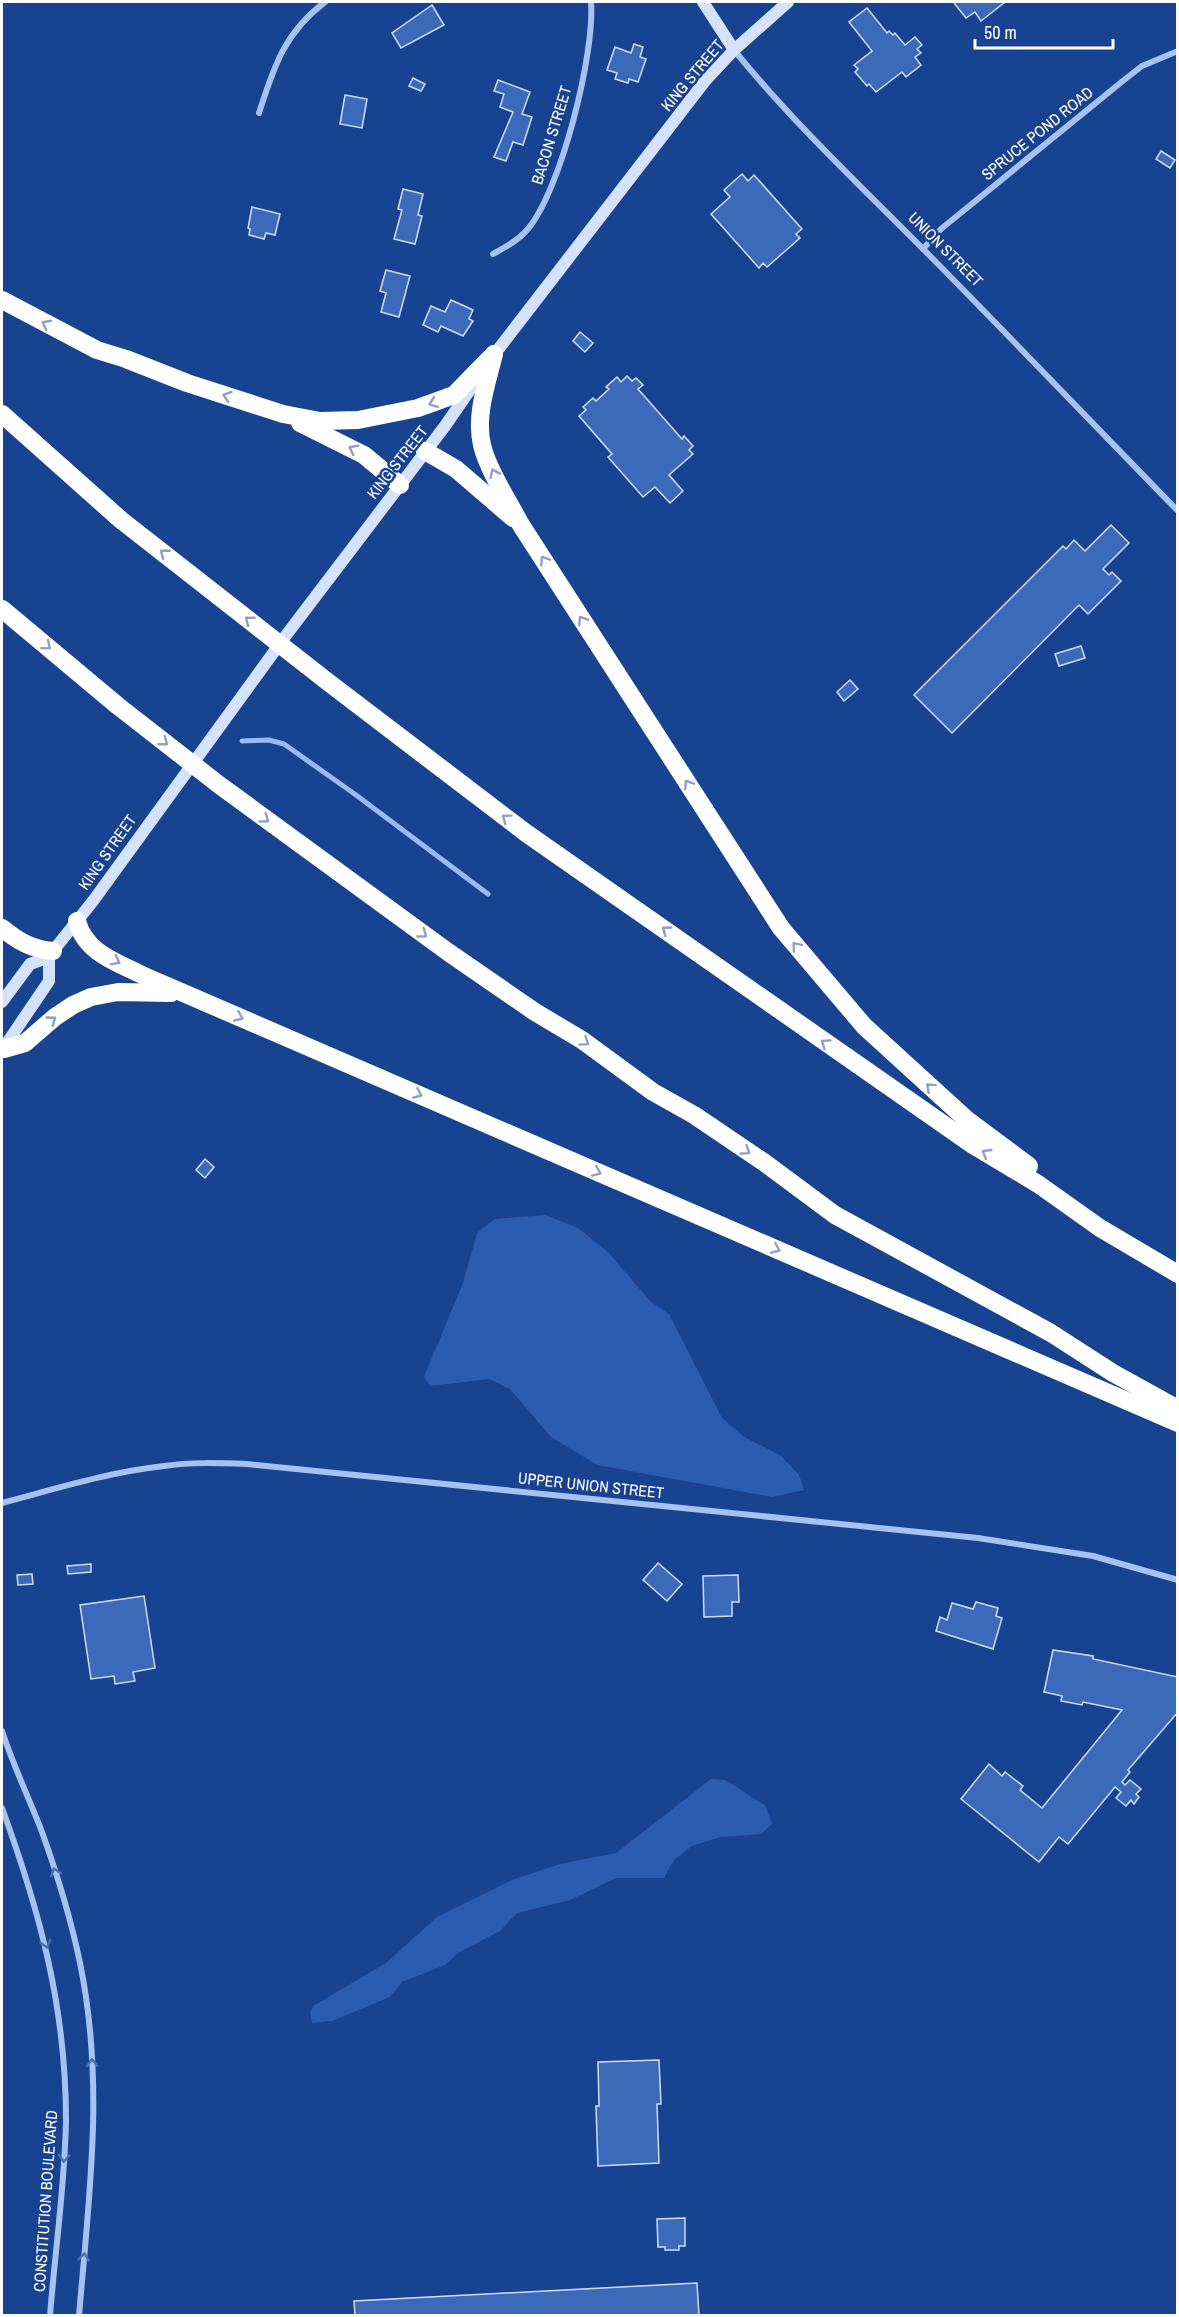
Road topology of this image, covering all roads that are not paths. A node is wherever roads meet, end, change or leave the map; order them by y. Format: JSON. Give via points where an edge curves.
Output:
{"nodes":[{"id":1,"x":326,"y":2,"type":"edge"},
{"id":2,"x":591,"y":2,"type":"edge"},
{"id":3,"x":703,"y":2,"type":"edge"},
{"id":4,"x":788,"y":2,"type":"edge"},
{"id":5,"x":734,"y":50,"type":"junction"},
{"id":6,"x":1178,"y":51,"type":"edge"},
{"id":7,"x":259,"y":113,"type":"dead end"},
{"id":8,"x":923,"y":249,"type":"junction"},
{"id":9,"x":493,"y":254,"type":"dead end"},
{"id":10,"x":2,"y":300,"type":"edge"},
{"id":11,"x":494,"y":354,"type":"junction"},
{"id":12,"x":2,"y":414,"type":"edge"},
{"id":13,"x":283,"y":414,"type":"junction"},
{"id":14,"x":426,"y":451,"type":"junction"},
{"id":15,"x":400,"y":485,"type":"junction"},
{"id":16,"x":1178,"y":511,"type":"edge"},
{"id":17,"x":521,"y":525,"type":"junction"},
{"id":18,"x":2,"y":609,"type":"edge"},
{"id":19,"x":76,"y":921,"type":"junction"},
{"id":20,"x":2,"y":928,"type":"edge"},
{"id":21,"x":51,"y":954,"type":"junction"},
{"id":22,"x":185,"y":993,"type":"junction"},
{"id":23,"x":2,"y":1002,"type":"edge"},
{"id":24,"x":3,"y":1050,"type":"edge"},
{"id":25,"x":1159,"y":1264,"type":"junction"},
{"id":26,"x":1178,"y":1274,"type":"edge"},
{"id":27,"x":1178,"y":1408,"type":"edge"},
{"id":28,"x":1178,"y":1423,"type":"edge"},
{"id":29,"x":2,"y":1503,"type":"edge"},
{"id":30,"x":1178,"y":1580,"type":"edge"},
{"id":31,"x":2,"y":1731,"type":"edge"},
{"id":32,"x":2,"y":1808,"type":"edge"},
{"id":33,"x":50,"y":2316,"type":"edge"},
{"id":34,"x":79,"y":2316,"type":"edge"}],
"edges":[{"from":1,"to":7,"type":"street","via":[[305,19],[283,47]]},
{"from":2,"to":9,"type":"street","name":"BACON STREET","via":[[579,93],[559,166],[527,231]]},
{"from":3,"to":5,"type":"main road","name":"UNION STREET"},
{"from":4,"to":5,"type":"main road","name":"KING STREET"},
{"from":5,"to":8,"type":"street","name":"UNION STREET","via":[[829,156]]},
{"from":5,"to":11,"type":"main road","name":"KING STREET","via":[[705,81]]},
{"from":6,"to":8,"type":"street","name":"SPRUCE POND ROAD","via":[[1142,66],[941,229]]},
{"from":8,"to":16,"type":"street","name":"UNION STREET"},
{"from":13,"to":10,"type":"highway","one_way":true,"via":[[97,350]]},
{"from":11,"to":13,"type":"highway","one_way":true,"via":[[454,395],[418,408],[358,420],[320,421]]},
{"from":11,"to":14,"type":"main road","name":"KING STREET"},
{"from":17,"to":11,"type":"highway","one_way":true,"via":[[482,446],[481,412]]},
{"from":25,"to":12,"type":"highway","one_way":true,"via":[[973,1145],[526,833],[122,520]]},
{"from":15,"to":13,"type":"highway","one_way":true,"via":[[364,455]]},
{"from":14,"to":15,"type":"main road","name":"KING STREET"},
{"from":14,"to":17,"type":"highway","via":[[456,470]]},
{"from":15,"to":19,"type":"main road","name":"KING STREET"},
{"from":25,"to":17,"type":"highway","one_way":true,"via":[[966,1119],[864,1026],[781,928]]},
{"from":18,"to":27,"type":"highway","one_way":true,"via":[[218,784],[535,1012],[694,1115],[836,1215]]},
{"from":19,"to":21,"type":"main road","name":"KING STREET"},
{"from":19,"to":22,"type":"highway","one_way":true,"via":[[94,950]]},
{"from":20,"to":21,"type":"highway","via":[[21,943]]},
{"from":21,"to":23,"type":"main road","name":"KING STREET","via":[[30,964]]},
{"from":21,"to":24,"type":"main road","via":[[49,981]]},
{"from":24,"to":22,"type":"highway","one_way":true,"via":[[25,1043],[55,1017],[91,998],[118,992]]},
{"from":22,"to":28,"type":"highway","one_way":true},
{"from":25,"to":26,"type":"highway"},
{"from":29,"to":30,"type":"street","name":"UPPER UNION STREET","via":[[164,1466],[247,1464],[978,1538],[1093,1556]]},
{"from":34,"to":31,"type":"street","one_way":true,"via":[[94,2127],[92,2049],[85,1995],[76,1945],[49,1855]]},
{"from":32,"to":33,"type":"street","name":"CONSTITUTION BOULEVARD","one_way":true,"via":[[48,1952],[63,2051],[65,2154]]}]}
